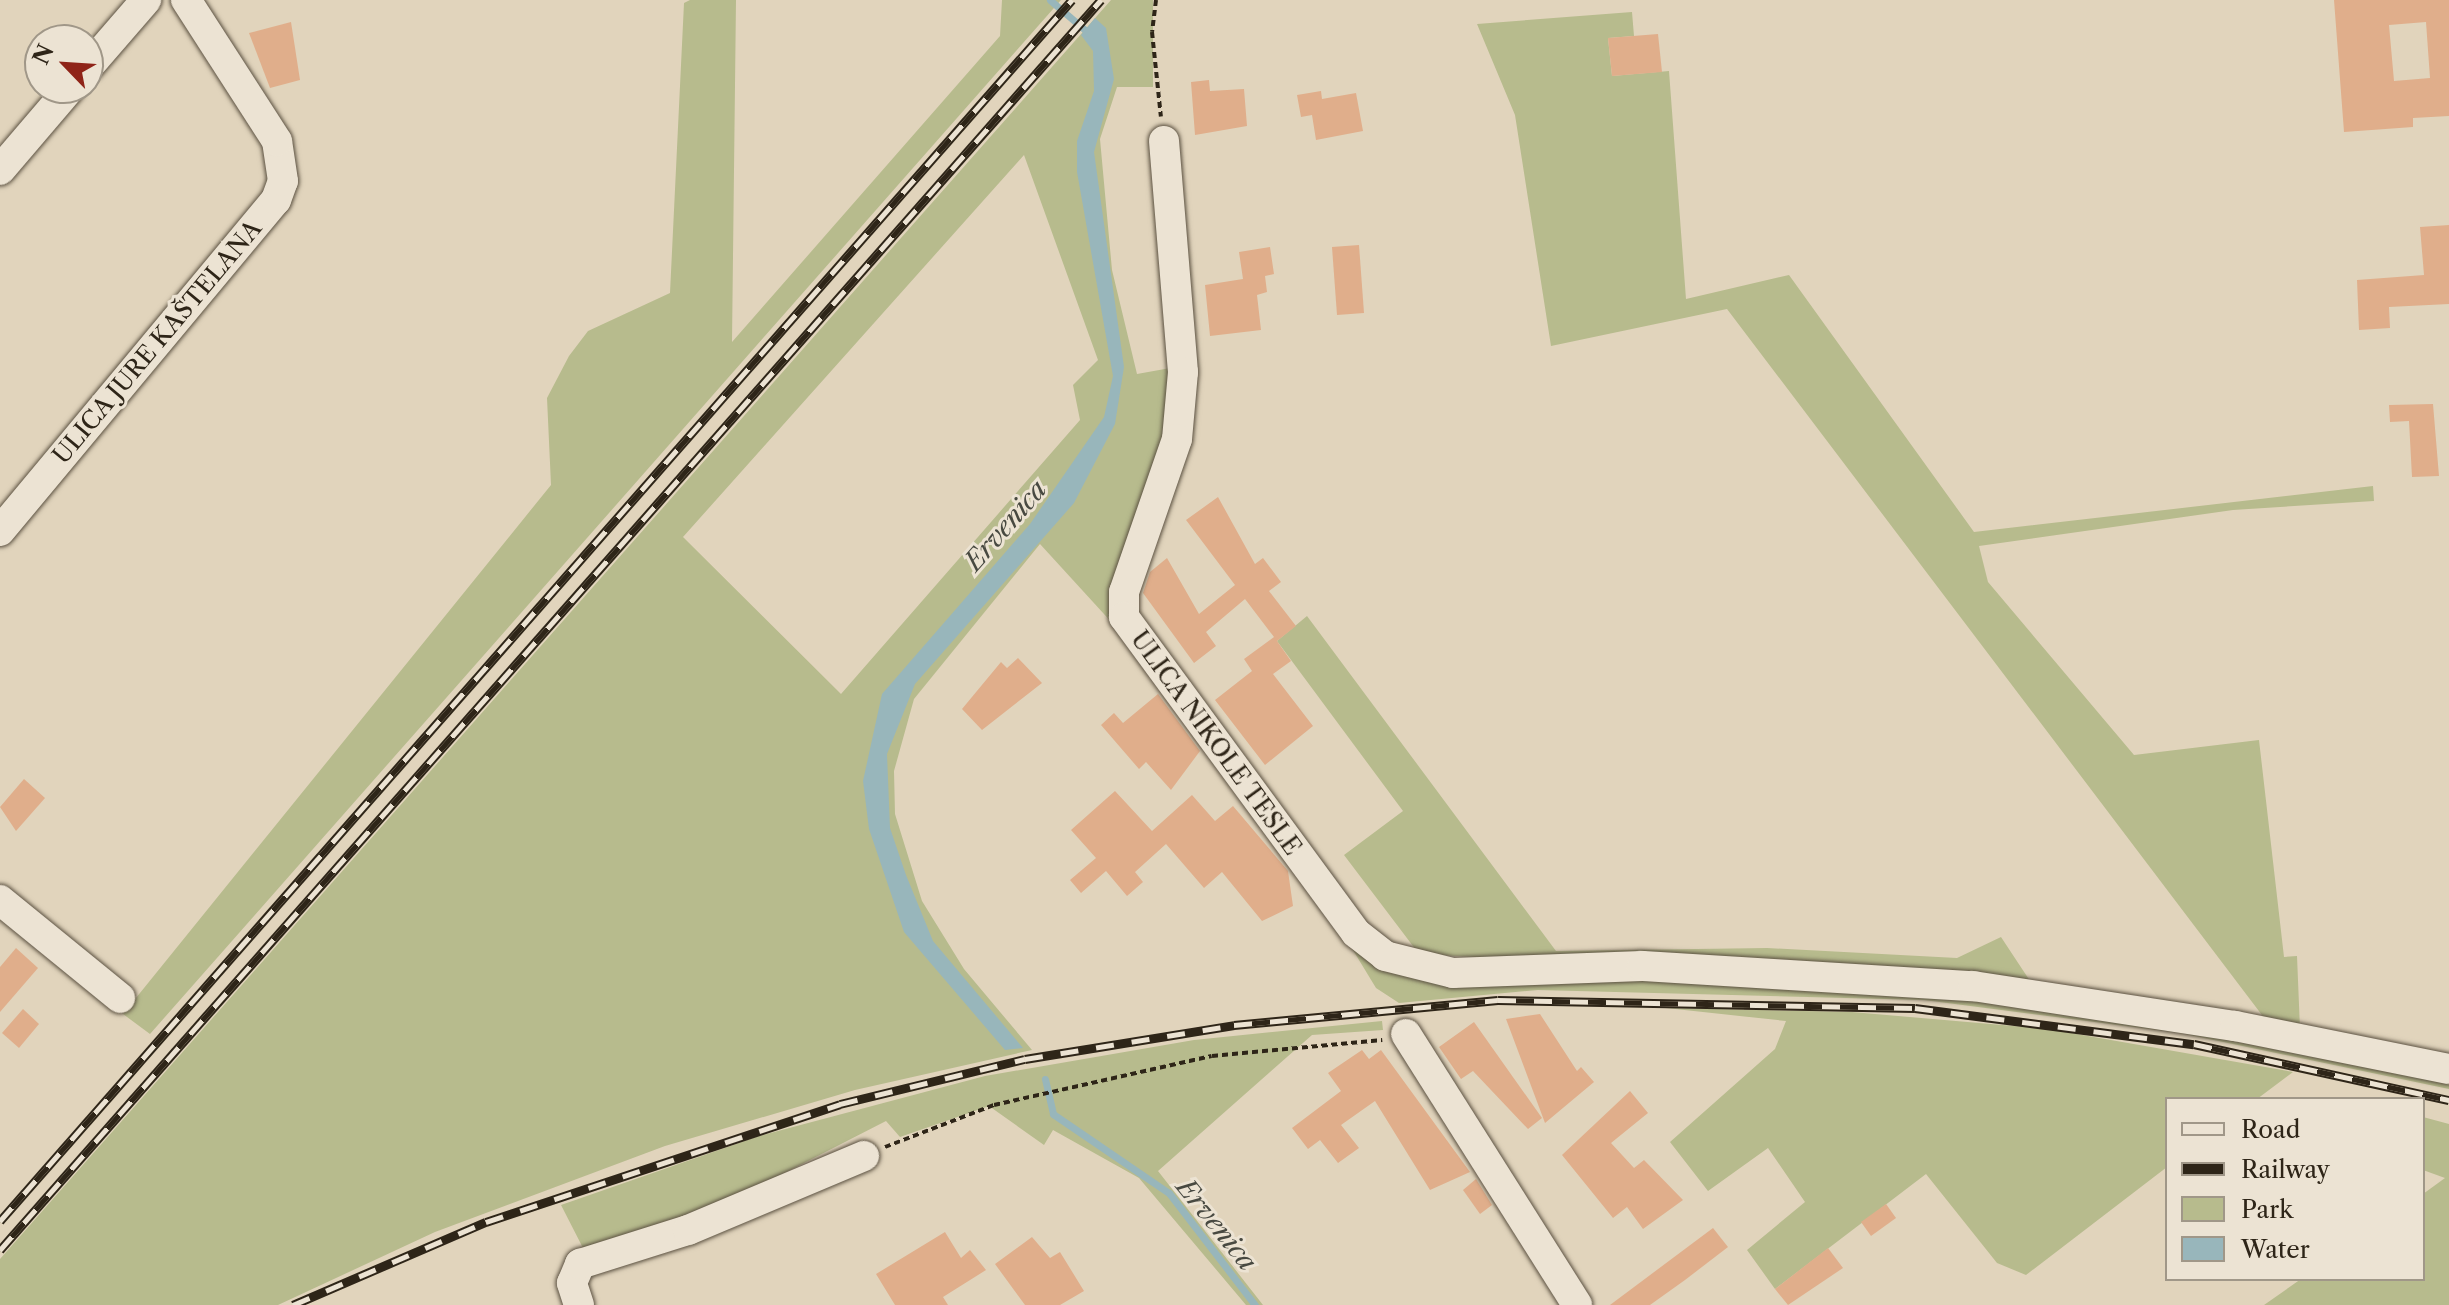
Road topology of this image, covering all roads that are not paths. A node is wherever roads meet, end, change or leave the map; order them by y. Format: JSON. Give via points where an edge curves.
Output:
{"nodes":[{"id":1,"x":146,"y":0,"type":"edge"},
{"id":2,"x":186,"y":0,"type":"edge"},
{"id":3,"x":104,"y":49,"type":"edge"},
{"id":4,"x":56,"y":104,"type":"edge"},
{"id":5,"x":1164,"y":141,"type":"road end"},
{"id":6,"x":0,"y":170,"type":"edge"},
{"id":7,"x":0,"y":531,"type":"edge"},
{"id":8,"x":0,"y":900,"type":"edge"},
{"id":9,"x":120,"y":998,"type":"dead end"},
{"id":10,"x":1407,"y":1036,"type":"road end"},
{"id":11,"x":2449,"y":1069,"type":"edge"},
{"id":12,"x":864,"y":1156,"type":"road end"},
{"id":13,"x":579,"y":1305,"type":"edge"},
{"id":14,"x":1577,"y":1305,"type":"edge"}],
"edges":[{"from":1,"to":3,"type":"street"},
{"from":2,"to":7,"type":"street","name":"ULICA JURE KAŠTELANA","via":[[277,141],[284,162],[276,200]]},
{"from":4,"to":6,"type":"street"},
{"from":5,"to":11,"type":"street","name":"ULICA NIKOLE TESLE","via":[[1183,372],[1177,439],[1124,592],[1124,617],[1356,933],[1385,956],[1453,973],[1642,966],[1973,986],[2205,1021]]},
{"from":8,"to":9,"type":"street"},
{"from":10,"to":14,"type":"street"},
{"from":12,"to":13,"type":"street","via":[[688,1230],[580,1264],[572,1283]]}]}
